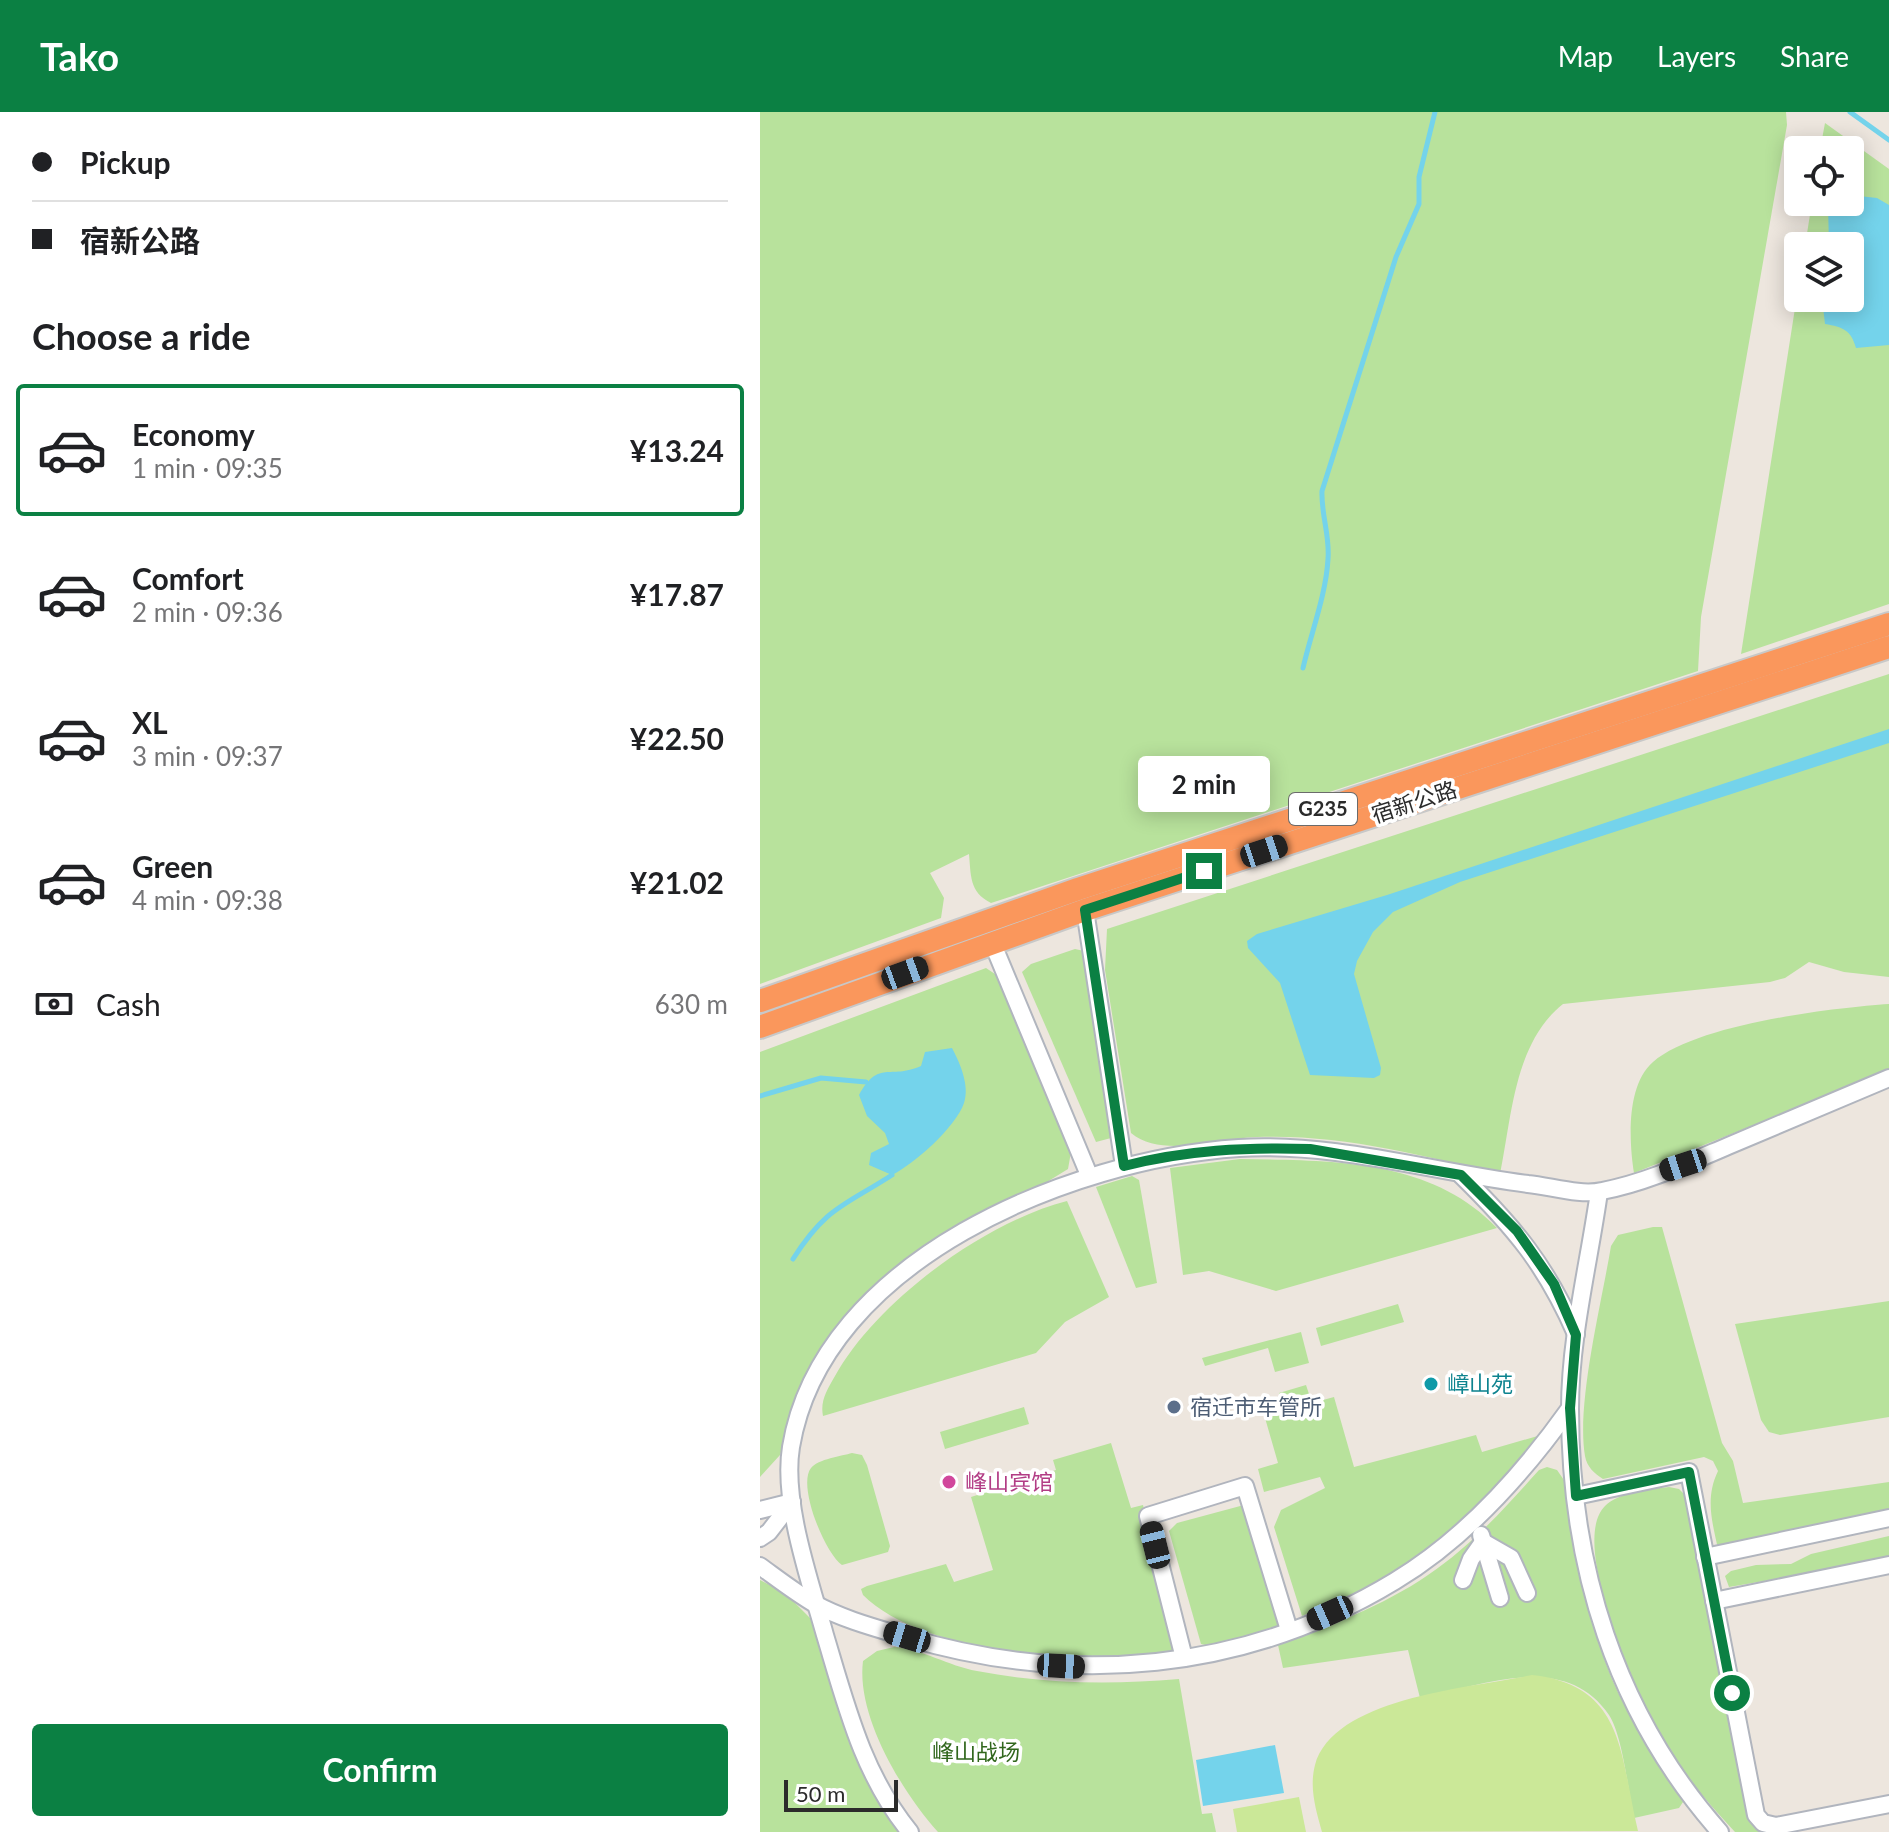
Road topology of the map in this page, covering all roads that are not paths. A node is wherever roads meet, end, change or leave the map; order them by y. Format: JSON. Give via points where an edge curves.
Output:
{"nodes":[{"id":1,"x":1889,"y":624,"type":"edge"},
{"id":2,"x":1889,"y":647,"type":"edge"},
{"id":3,"x":1085,"y":910,"type":"junction"},
{"id":4,"x":992,"y":942,"type":"junction"},
{"id":5,"x":760,"y":1001,"type":"edge"},
{"id":6,"x":760,"y":1027,"type":"edge"},
{"id":7,"x":1889,"y":1078,"type":"edge"},
{"id":8,"x":1124,"y":1166,"type":"junction"},
{"id":9,"x":1089,"y":1175,"type":"junction"},
{"id":10,"x":1461,"y":1175,"type":"junction"},
{"id":11,"x":1599,"y":1192,"type":"junction"},
{"id":12,"x":1576,"y":1335,"type":"junction"},
{"id":13,"x":1570,"y":1408,"type":"junction"},
{"id":14,"x":1576,"y":1496,"type":"junction"},
{"id":15,"x":792,"y":1502,"type":"junction"},
{"id":16,"x":760,"y":1510,"type":"edge"},
{"id":17,"x":1475,"y":1518,"type":"junction"},
{"id":18,"x":1889,"y":1518,"type":"edge"},
{"id":19,"x":760,"y":1538,"type":"edge"},
{"id":20,"x":1483,"y":1542,"type":"junction"},
{"id":21,"x":1705,"y":1557,"type":"junction"},
{"id":22,"x":1889,"y":1565,"type":"edge"},
{"id":23,"x":760,"y":1566,"type":"edge"},
{"id":24,"x":1463,"y":1580,"type":"dead end"},
{"id":25,"x":1527,"y":1593,"type":"dead end"},
{"id":26,"x":1500,"y":1598,"type":"dead end"},
{"id":27,"x":1714,"y":1601,"type":"junction"},
{"id":28,"x":817,"y":1605,"type":"junction"},
{"id":29,"x":1289,"y":1630,"type":"junction"},
{"id":30,"x":1184,"y":1658,"type":"junction"},
{"id":31,"x":1889,"y":1804,"type":"edge"},
{"id":32,"x":910,"y":1832,"type":"edge"},
{"id":33,"x":1720,"y":1832,"type":"edge"}],
"edges":[{"from":1,"to":5,"type":"highway","name":"宿新公路","number":"G235","via":[[1078,889]]},
{"from":2,"to":3,"type":"highway","name":"宿新公路","number":"G235"},
{"from":3,"to":4,"type":"highway","name":"宿新公路","number":"G235"},
{"from":3,"to":8,"type":"lane"},
{"from":4,"to":6,"type":"highway","name":"宿新公路","number":"G235"},
{"from":4,"to":9,"type":"lane"},
{"from":7,"to":11,"type":"lane","via":[[1683,1165]]},
{"from":8,"to":9,"type":"lane"},
{"from":8,"to":10,"type":"lane","via":[[1172,1154],[1297,1149]]},
{"from":9,"to":15,"type":"lane","via":[[985,1218],[938,1248],[854,1318],[820,1364],[803,1402],[790,1450]]},
{"from":10,"to":11,"type":"lane"},
{"from":10,"to":12,"type":"lane","via":[[1517,1231],[1554,1284]]},
{"from":11,"to":12,"type":"lane"},
{"from":12,"to":13,"type":"lane"},
{"from":13,"to":14,"type":"lane"},
{"from":13,"to":17,"type":"lane","via":[[1540,1450]]},
{"from":14,"to":21,"type":"lane","via":[[1689,1472]]},
{"from":14,"to":33,"type":"lane","via":[[1589,1588],[1617,1674],[1650,1739]]},
{"from":15,"to":16,"type":"lane"},
{"from":15,"to":19,"type":"lane"},
{"from":15,"to":28,"type":"lane"},
{"from":17,"to":20,"type":"lane"},
{"from":17,"to":29,"type":"lane","via":[[1396,1581]]},
{"from":18,"to":21,"type":"lane"},
{"from":20,"to":24,"type":"lane"},
{"from":20,"to":25,"type":"lane","via":[[1511,1558]]},
{"from":20,"to":26,"type":"lane"},
{"from":21,"to":27,"type":"lane"},
{"from":22,"to":27,"type":"lane"},
{"from":23,"to":28,"type":"lane"},
{"from":27,"to":31,"type":"lane","via":[[1756,1815],[1776,1826]]},
{"from":28,"to":30,"type":"lane","via":[[956,1652],[1030,1664],[1091,1668]]},
{"from":28,"to":32,"type":"lane","via":[[852,1726],[875,1781]]},
{"from":29,"to":30,"type":"lane"},
{"from":29,"to":30,"type":"lane","via":[[1245,1486],[1148,1516]]}]}
